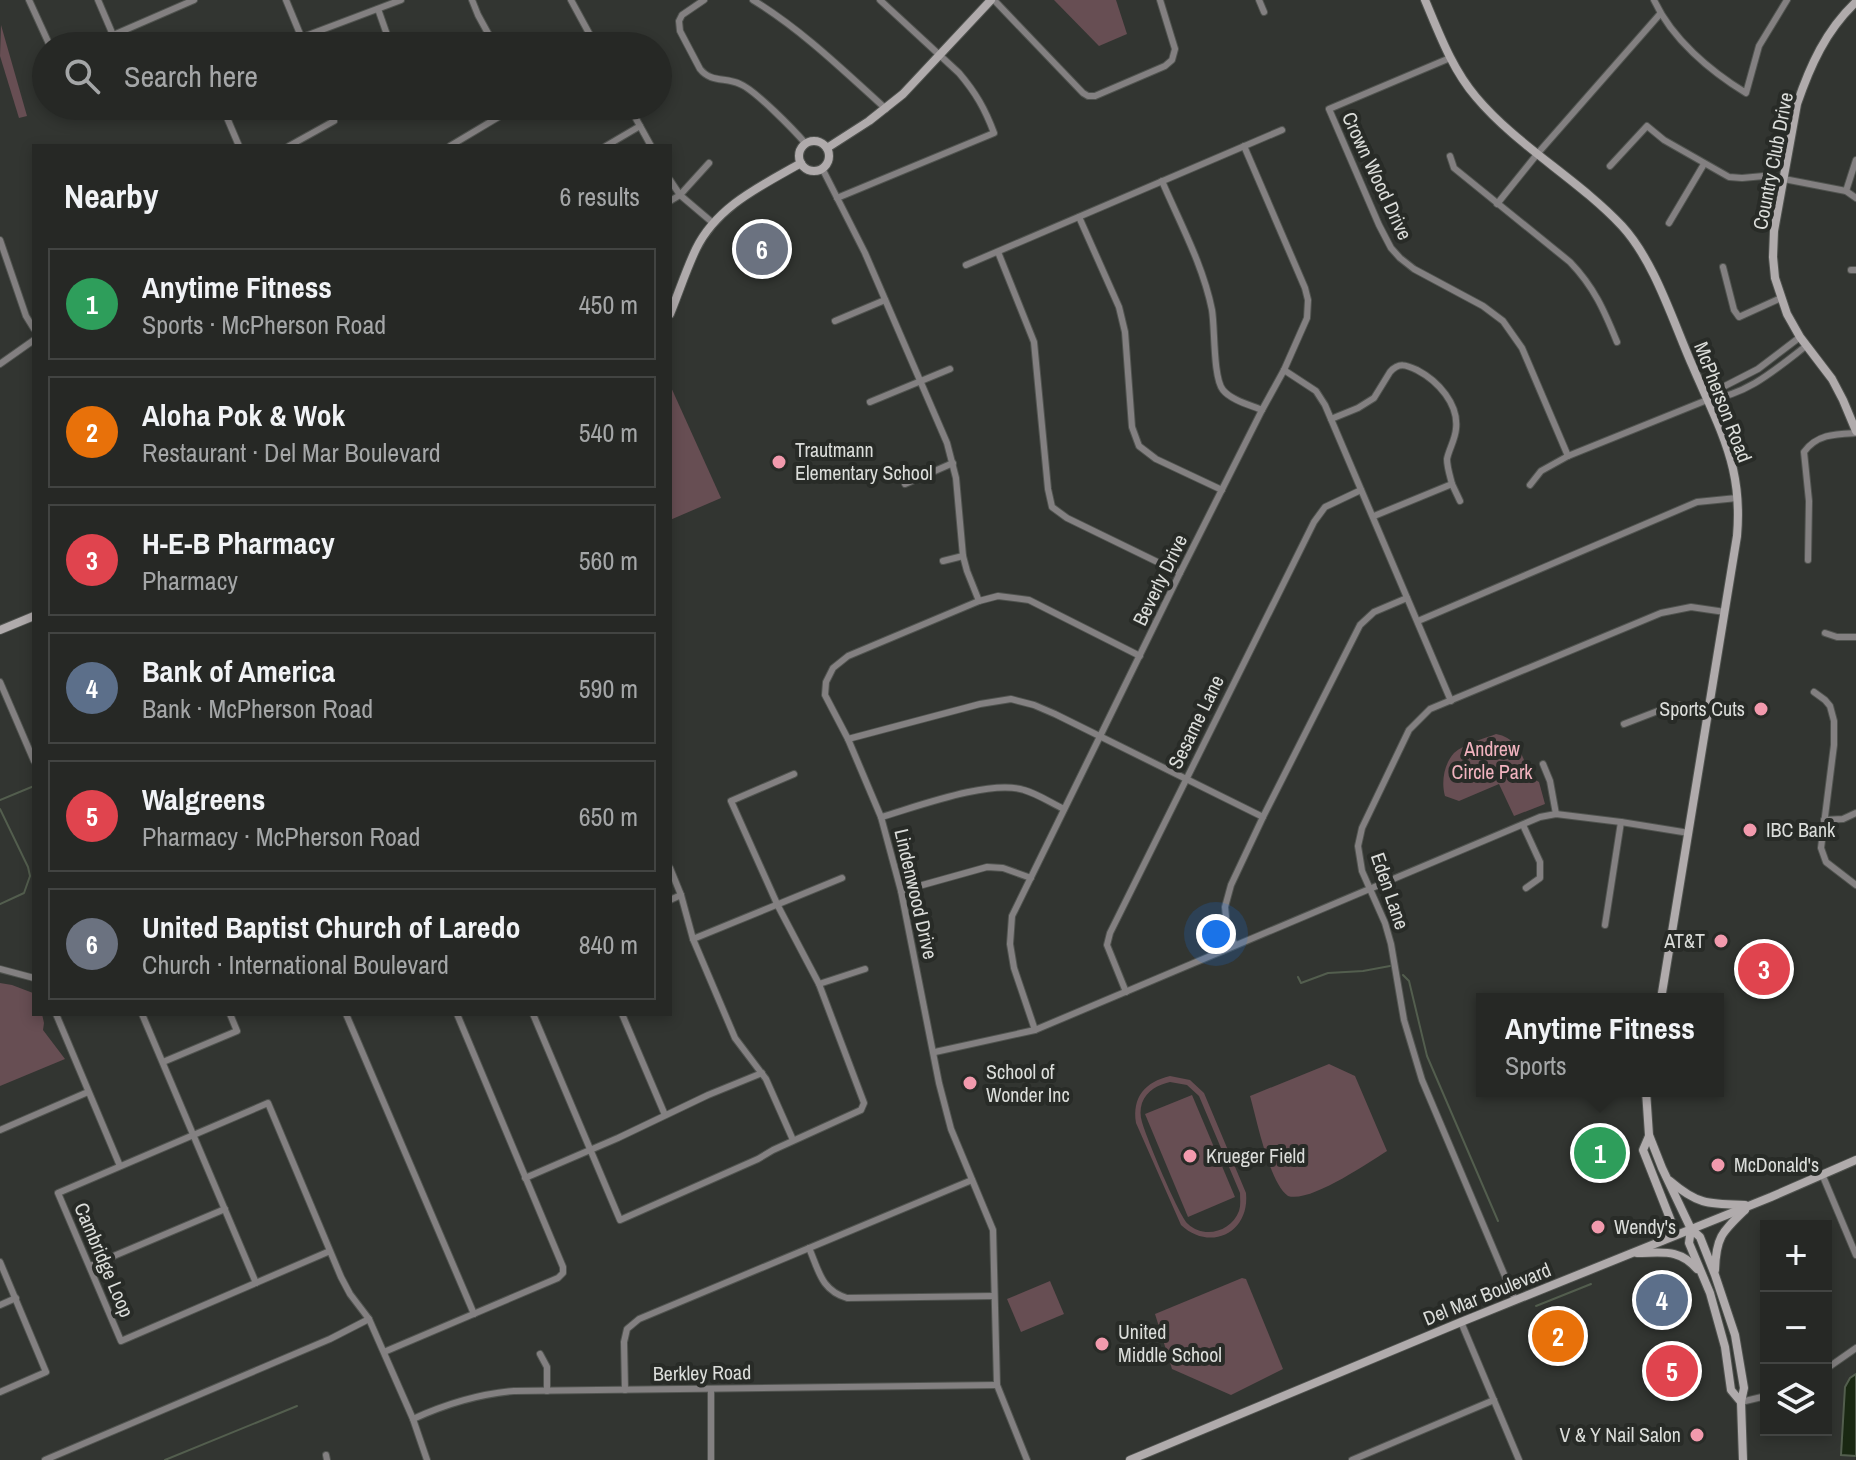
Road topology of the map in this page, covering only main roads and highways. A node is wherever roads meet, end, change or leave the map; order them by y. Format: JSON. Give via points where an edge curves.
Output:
{"nodes":[{"id":1,"x":993,"y":0,"type":"edge"},
{"id":2,"x":1425,"y":0,"type":"edge"},
{"id":3,"x":1856,"y":2,"type":"edge"},
{"id":4,"x":827,"y":148,"type":"junction"},
{"id":5,"x":801,"y":163,"type":"junction"},
{"id":6,"x":672,"y":309,"type":"edge"},
{"id":7,"x":1856,"y":432,"type":"edge"},
{"id":8,"x":32,"y":617,"type":"edge"},
{"id":9,"x":0,"y":630,"type":"edge"},
{"id":10,"x":1662,"y":993,"type":"edge"},
{"id":11,"x":1646,"y":1097,"type":"edge"},
{"id":12,"x":1649,"y":1135,"type":"junction"},
{"id":13,"x":1856,"y":1160,"type":"edge"},
{"id":14,"x":1666,"y":1178,"type":"junction"},
{"id":15,"x":1750,"y":1205,"type":"junction"},
{"id":16,"x":1691,"y":1229,"type":"junction"},
{"id":17,"x":1663,"y":1240,"type":"junction"},
{"id":18,"x":1632,"y":1253,"type":"junction"},
{"id":19,"x":1715,"y":1275,"type":"junction"},
{"id":20,"x":1703,"y":1276,"type":"junction"},
{"id":21,"x":1741,"y":1402,"type":"junction"},
{"id":22,"x":1130,"y":1460,"type":"edge"},
{"id":23,"x":1743,"y":1460,"type":"edge"}],
"edges":[{"from":1,"to":4,"type":"main road","via":[[903,94]]},
{"from":2,"to":10,"type":"main road","name":"McPherson Road","via":[[1450,58],[1476,98],[1634,240],[1729,452],[1737,536]]},
{"from":3,"to":7,"type":"main road","name":"Country Club Drive","via":[[1812,63],[1797,104],[1773,243],[1781,298],[1800,337],[1832,379]]},
{"from":4,"to":5,"type":"main road","via":[[817,141],[806,144]]},
{"from":4,"to":5,"type":"main road","via":[[829,159],[822,168],[812,171]]},
{"from":5,"to":6,"type":"main road","via":[[749,193],[713,223]]},
{"from":8,"to":9,"type":"main road"},
{"from":11,"to":12,"type":"main road"},
{"from":12,"to":14,"type":"main road"},
{"from":12,"to":17,"type":"main road","via":[[1643,1150],[1671,1221]]},
{"from":13,"to":15,"type":"main road","name":"Del Mar Boulevard"},
{"from":14,"to":15,"type":"main road","via":[[1705,1203]]},
{"from":14,"to":16,"type":"main road"},
{"from":15,"to":16,"type":"main road","name":"Del Mar Boulevard"},
{"from":15,"to":19,"type":"main road","via":[[1717,1244]]},
{"from":16,"to":17,"type":"main road","name":"Del Mar Boulevard"},
{"from":16,"to":19,"type":"main road","via":[[1700,1237]]},
{"from":16,"to":20,"type":"main road","via":[[1689,1243]]},
{"from":17,"to":18,"type":"main road","name":"Del Mar Boulevard"},
{"from":18,"to":20,"type":"main road","via":[[1679,1254]]},
{"from":18,"to":22,"type":"main road","name":"Del Mar Boulevard"},
{"from":19,"to":21,"type":"main road","via":[[1738,1350]]},
{"from":20,"to":21,"type":"main road","via":[[1725,1347],[1731,1390]]},
{"from":21,"to":23,"type":"main road"}]}
